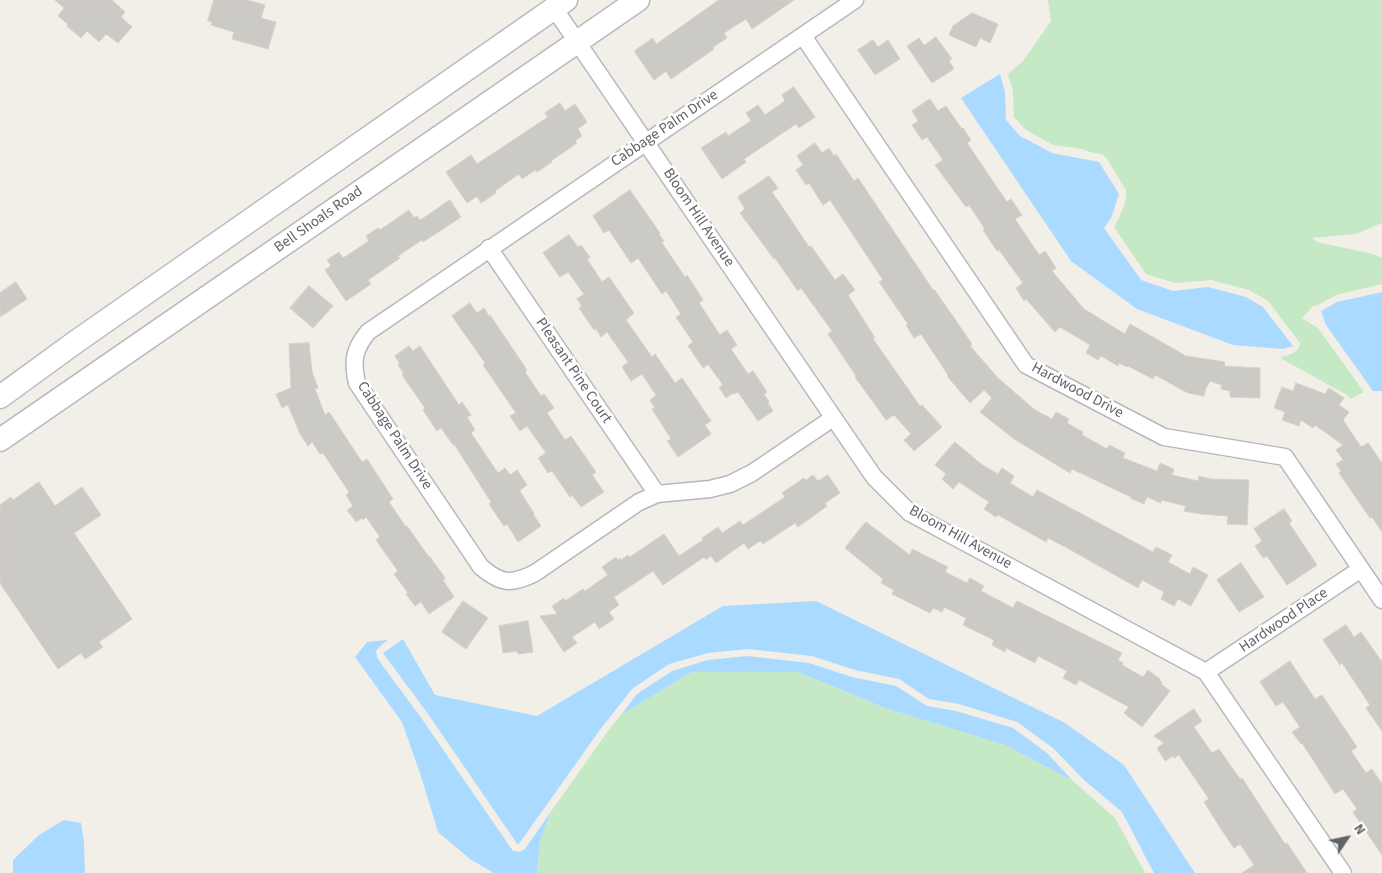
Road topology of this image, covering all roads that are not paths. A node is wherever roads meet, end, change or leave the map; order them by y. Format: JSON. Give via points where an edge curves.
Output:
{"nodes":[{"id":1,"x":638,"y":0,"type":"edge"},
{"id":2,"x":855,"y":0,"type":"edge"},
{"id":3,"x":560,"y":4,"type":"edge"},
{"id":4,"x":803,"y":36,"type":"junction"},
{"id":5,"x":577,"y":42,"type":"junction"},
{"id":6,"x":646,"y":142,"type":"junction"},
{"id":7,"x":489,"y":248,"type":"junction"},
{"id":8,"x":0,"y":397,"type":"edge"},
{"id":9,"x":834,"y":418,"type":"junction"},
{"id":10,"x":0,"y":440,"type":"edge"},
{"id":11,"x":657,"y":494,"type":"junction"},
{"id":12,"x":1361,"y":569,"type":"junction"},
{"id":13,"x":1382,"y":600,"type":"edge"},
{"id":14,"x":1206,"y":672,"type":"junction"},
{"id":15,"x":1344,"y":873,"type":"edge"}],
"edges":[{"from":1,"to":5,"type":"main road","name":"Bell Shoals Road"},
{"from":2,"to":4,"type":"street","name":"Cabbage Palm Drive"},
{"from":3,"to":5,"type":"street","name":"Bloom Hill Avenue"},
{"from":3,"to":8,"type":"main road"},
{"from":4,"to":6,"type":"street","name":"Cabbage Palm Drive"},
{"from":4,"to":12,"type":"street","name":"Hardwood Drive","via":[[1026,365],[1164,437],[1285,457]]},
{"from":5,"to":6,"type":"street","name":"Bloom Hill Avenue"},
{"from":5,"to":10,"type":"main road","name":"Bell Shoals Road"},
{"from":6,"to":7,"type":"street","name":"Cabbage Palm Drive"},
{"from":6,"to":9,"type":"street","name":"Bloom Hill Avenue"},
{"from":7,"to":11,"type":"street","name":"Pleasant Pine Court"},
{"from":7,"to":11,"type":"street","name":"Cabbage Palm Drive","via":[[368,332],[354,356],[357,383],[481,567],[493,577],[506,581],[522,580]]},
{"from":9,"to":11,"type":"street","name":"Cabbage Palm Drive","via":[[752,473],[730,484]]},
{"from":9,"to":14,"type":"street","name":"Bloom Hill Avenue","via":[[874,478],[910,513]]},
{"from":12,"to":13,"type":"street","name":"Hardwood Drive"},
{"from":12,"to":14,"type":"street","name":"Hardwood Place"},
{"from":14,"to":15,"type":"street","name":"Bloom Hill Avenue"}]}
